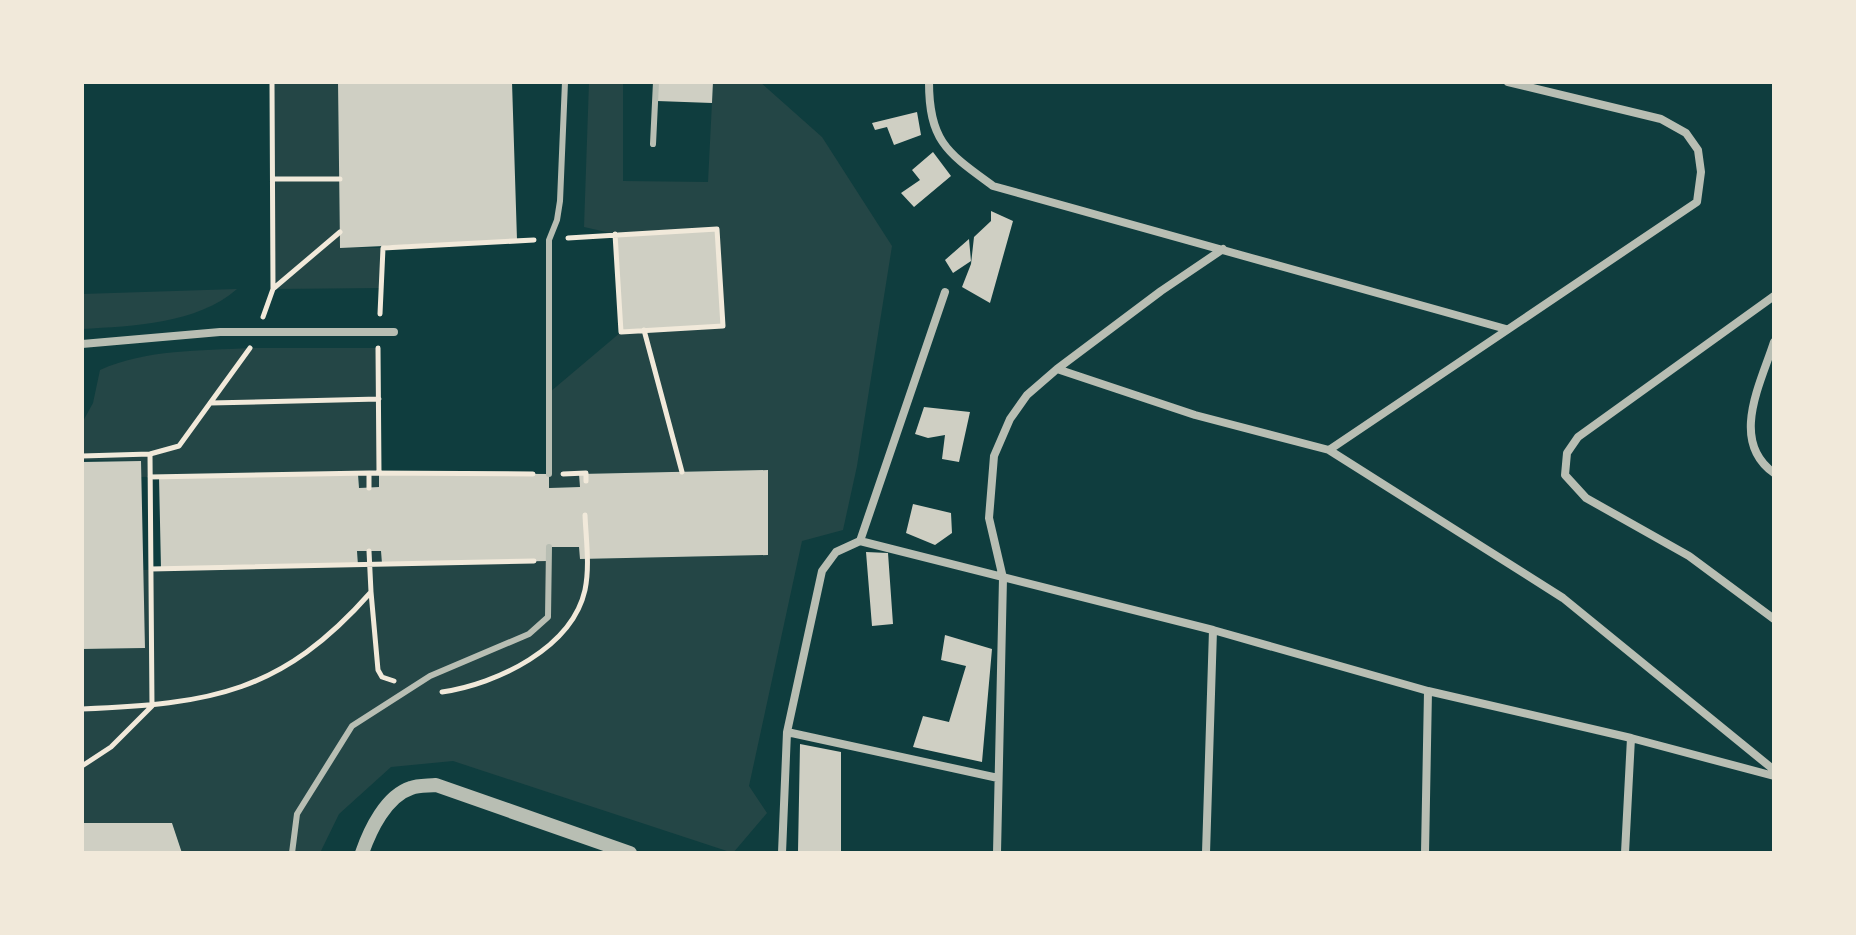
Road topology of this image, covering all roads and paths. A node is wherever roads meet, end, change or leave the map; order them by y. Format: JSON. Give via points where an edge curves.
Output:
{"nodes":[{"id":1,"x":272,"y":82,"type":"edge"},
{"id":2,"x":565,"y":82,"type":"edge"},
{"id":3,"x":656,"y":82,"type":"edge"},
{"id":4,"x":929,"y":82,"type":"edge"},
{"id":5,"x":1508,"y":82,"type":"edge"},
{"id":6,"x":653,"y":144,"type":"dead end"},
{"id":7,"x":273,"y":179,"type":"junction"},
{"id":8,"x":340,"y":179,"type":"dead end"},
{"id":9,"x":340,"y":232,"type":"dead end"},
{"id":10,"x":615,"y":234,"type":"junction"},
{"id":11,"x":549,"y":240,"type":"junction"},
{"id":12,"x":1223,"y":249,"type":"junction"},
{"id":13,"x":273,"y":289,"type":"junction"},
{"id":14,"x":945,"y":292,"type":"dead end"},
{"id":15,"x":1774,"y":296,"type":"edge"},
{"id":16,"x":380,"y":318,"type":"dead end"},
{"id":17,"x":1506,"y":329,"type":"junction"},
{"id":18,"x":644,"y":330,"type":"dead end"},
{"id":19,"x":259,"y":331,"type":"junction"},
{"id":20,"x":394,"y":332,"type":"dead end"},
{"id":21,"x":379,"y":333,"type":"dead end"},
{"id":22,"x":1774,"y":342,"type":"edge"},
{"id":23,"x":82,"y":344,"type":"edge"},
{"id":24,"x":250,"y":348,"type":"dead end"},
{"id":25,"x":1057,"y":369,"type":"junction"},
{"id":26,"x":379,"y":399,"type":"junction"},
{"id":27,"x":209,"y":403,"type":"junction"},
{"id":28,"x":1329,"y":450,"type":"junction"},
{"id":29,"x":150,"y":454,"type":"junction"},
{"id":30,"x":82,"y":456,"type":"edge"},
{"id":31,"x":682,"y":472,"type":"dead end"},
{"id":32,"x":369,"y":473,"type":"junction"},
{"id":33,"x":379,"y":473,"type":"junction"},
{"id":34,"x":1774,"y":473,"type":"edge"},
{"id":35,"x":549,"y":474,"type":"junction"},
{"id":36,"x":150,"y":477,"type":"junction"},
{"id":37,"x":586,"y":481,"type":"dead end"},
{"id":38,"x":369,"y":488,"type":"dead end"},
{"id":39,"x":150,"y":523,"type":"junction"},
{"id":40,"x":160,"y":523,"type":"dead end"},
{"id":41,"x":860,"y":541,"type":"junction"},
{"id":42,"x":549,"y":547,"type":"dead end"},
{"id":43,"x":369,"y":551,"type":"dead end"},
{"id":44,"x":549,"y":562,"type":"junction"},
{"id":45,"x":370,"y":564,"type":"junction"},
{"id":46,"x":151,"y":569,"type":"junction"},
{"id":47,"x":1003,"y":578,"type":"junction"},
{"id":48,"x":371,"y":592,"type":"junction"},
{"id":49,"x":1774,"y":619,"type":"edge"},
{"id":50,"x":1213,"y":630,"type":"junction"},
{"id":51,"x":412,"y":688,"type":"junction"},
{"id":52,"x":450,"y":691,"type":"dead end"},
{"id":53,"x":1428,"y":691,"type":"junction"},
{"id":54,"x":152,"y":706,"type":"junction"},
{"id":55,"x":82,"y":709,"type":"edge"},
{"id":56,"x":787,"y":732,"type":"junction"},
{"id":57,"x":1631,"y":738,"type":"junction"},
{"id":58,"x":82,"y":766,"type":"edge"},
{"id":59,"x":1774,"y":773,"type":"edge"},
{"id":60,"x":998,"y":778,"type":"junction"},
{"id":61,"x":292,"y":853,"type":"edge"},
{"id":62,"x":362,"y":853,"type":"edge"},
{"id":63,"x":630,"y":853,"type":"edge"},
{"id":64,"x":782,"y":853,"type":"edge"},
{"id":65,"x":997,"y":853,"type":"edge"},
{"id":66,"x":1206,"y":853,"type":"edge"},
{"id":67,"x":1425,"y":853,"type":"edge"},
{"id":68,"x":1625,"y":853,"type":"edge"}],
"edges":[{"from":1,"to":7,"type":"path"},
{"from":2,"to":11,"type":"lane","via":[[560,201]]},
{"from":3,"to":6,"type":"lane"},
{"from":4,"to":12,"type":"street","via":[[936,132],[950,154],[993,186]]},
{"from":5,"to":17,"type":"street","via":[[1661,119],[1686,133],[1698,150],[1701,172],[1697,202]]},
{"from":7,"to":8,"type":"path"},
{"from":7,"to":13,"type":"path"},
{"from":9,"to":13,"type":"path"},
{"from":10,"to":10,"type":"path","via":[[621,332],[723,326],[717,229]]},
{"from":10,"to":11,"type":"path"},
{"from":11,"to":16,"type":"path","via":[[383,248]]},
{"from":11,"to":35,"type":"lane"},
{"from":12,"to":17,"type":"street"},
{"from":12,"to":25,"type":"street"},
{"from":13,"to":19,"type":"path"},
{"from":14,"to":41,"type":"street"},
{"from":15,"to":49,"type":"street","via":[[1578,437],[1567,453],[1565,475],[1586,498],[1689,556]]},
{"from":17,"to":28,"type":"street"},
{"from":18,"to":31,"type":"path"},
{"from":19,"to":20,"type":"street"},
{"from":19,"to":23,"type":"street"},
{"from":21,"to":26,"type":"path"},
{"from":22,"to":34,"type":"street","via":[[1749,421],[1751,447]]},
{"from":24,"to":27,"type":"path"},
{"from":25,"to":28,"type":"street","via":[[1195,415]]},
{"from":25,"to":47,"type":"street","via":[[1027,395],[994,456],[989,518]]},
{"from":26,"to":27,"type":"path"},
{"from":26,"to":33,"type":"path"},
{"from":27,"to":29,"type":"path","via":[[179,446]]},
{"from":28,"to":59,"type":"street","via":[[1563,598]]},
{"from":29,"to":30,"type":"path"},
{"from":29,"to":36,"type":"path"},
{"from":32,"to":33,"type":"path"},
{"from":32,"to":36,"type":"path"},
{"from":32,"to":38,"type":"path"},
{"from":33,"to":35,"type":"path"},
{"from":35,"to":37,"type":"path","via":[[586,473]]},
{"from":36,"to":39,"type":"path"},
{"from":39,"to":40,"type":"path"},
{"from":39,"to":46,"type":"path"},
{"from":41,"to":47,"type":"street"},
{"from":41,"to":56,"type":"street","via":[[836,552],[822,571]]},
{"from":42,"to":44,"type":"lane"},
{"from":43,"to":45,"type":"path"},
{"from":44,"to":45,"type":"path"},
{"from":44,"to":51,"type":"lane","via":[[548,617],[529,634],[452,665]]},
{"from":45,"to":46,"type":"path"},
{"from":45,"to":48,"type":"path"},
{"from":46,"to":54,"type":"path"},
{"from":47,"to":50,"type":"street"},
{"from":47,"to":60,"type":"street"},
{"from":48,"to":51,"type":"path","via":[[378,670],[382,677]]},
{"from":48,"to":54,"type":"path","via":[[339,627],[292,664],[206,698]]},
{"from":50,"to":53,"type":"street"},
{"from":50,"to":66,"type":"street"},
{"from":51,"to":52,"type":"path","via":[[430,694]]},
{"from":51,"to":61,"type":"lane","via":[[352,726],[297,814]]},
{"from":53,"to":57,"type":"street"},
{"from":53,"to":67,"type":"street"},
{"from":54,"to":55,"type":"path"},
{"from":54,"to":58,"type":"path","via":[[111,747]]},
{"from":56,"to":60,"type":"street"},
{"from":56,"to":64,"type":"street"},
{"from":57,"to":59,"type":"street"},
{"from":57,"to":68,"type":"street"},
{"from":60,"to":65,"type":"street"},
{"from":62,"to":63,"type":"street","via":[[389,804],[410,788],[436,785]]}]}
